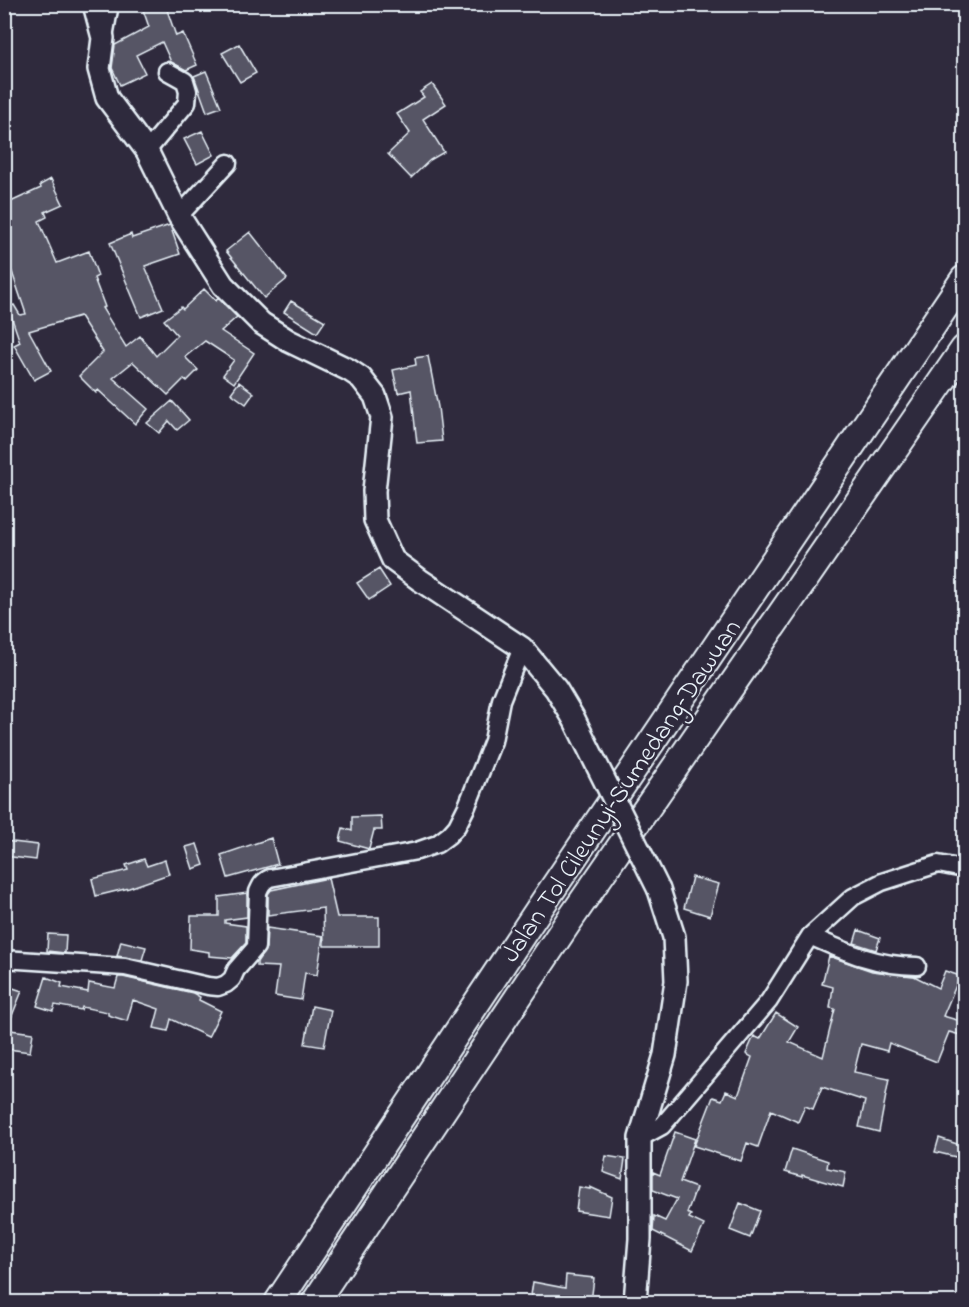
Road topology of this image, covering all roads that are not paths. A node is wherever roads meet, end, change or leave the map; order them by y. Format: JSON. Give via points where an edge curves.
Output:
{"nodes":[{"id":1,"x":94,"y":4,"type":"edge"},
{"id":2,"x":110,"y":4,"type":"edge"},
{"id":3,"x":103,"y":38,"type":"junction"},
{"id":4,"x":166,"y":71,"type":"dead end"},
{"id":5,"x":147,"y":151,"type":"junction"},
{"id":6,"x":228,"y":163,"type":"dead end"},
{"id":7,"x":179,"y":216,"type":"junction"},
{"id":8,"x":964,"y":279,"type":"edge"},
{"id":9,"x":964,"y":349,"type":"edge"},
{"id":10,"x":522,"y":648,"type":"junction"},
{"id":11,"x":964,"y":870,"type":"edge"},
{"id":12,"x":810,"y":936,"type":"junction"},
{"id":13,"x":4,"y":959,"type":"edge"},
{"id":14,"x":917,"y":966,"type":"dead end"},
{"id":15,"x":640,"y":1138,"type":"junction"},
{"id":16,"x":278,"y":1302,"type":"edge"},
{"id":17,"x":315,"y":1302,"type":"edge"},
{"id":18,"x":635,"y":1302,"type":"edge"}],
"edges":[{"from":1,"to":3,"type":"main road"},
{"from":2,"to":3,"type":"street"},
{"from":3,"to":5,"type":"main road","via":[[99,69],[107,98]]},
{"from":4,"to":5,"type":"street","via":[[185,81],[187,104]]},
{"from":5,"to":7,"type":"main road"},
{"from":6,"to":7,"type":"street"},
{"from":7,"to":10,"type":"main road","via":[[224,285],[261,323],[349,370],[375,396],[382,417],[375,520],[393,560]]},
{"from":8,"to":16,"type":"highway","name":"Jalan Tol Cileunyi–Sumedang–Dawuan"},
{"from":9,"to":17,"type":"highway","name":"Jalan Tol Cileunyi–Sumedang–Dawuan","via":[[569,921]]},
{"from":10,"to":13,"type":"street","via":[[501,700],[493,741],[457,826],[437,844],[417,851],[265,880],[258,892],[256,947],[226,984],[208,986],[125,967]]},
{"from":10,"to":15,"type":"main road","bridge":true,"via":[[574,718],[659,890],[674,937],[676,981],[665,1055]]},
{"from":11,"to":12,"type":"street","via":[[938,864],[882,882],[853,897]]},
{"from":12,"to":14,"type":"street","via":[[872,962]]},
{"from":12,"to":15,"type":"street","via":[[769,1001],[662,1126]]},
{"from":15,"to":18,"type":"main road","via":[[640,1239]]}]}
